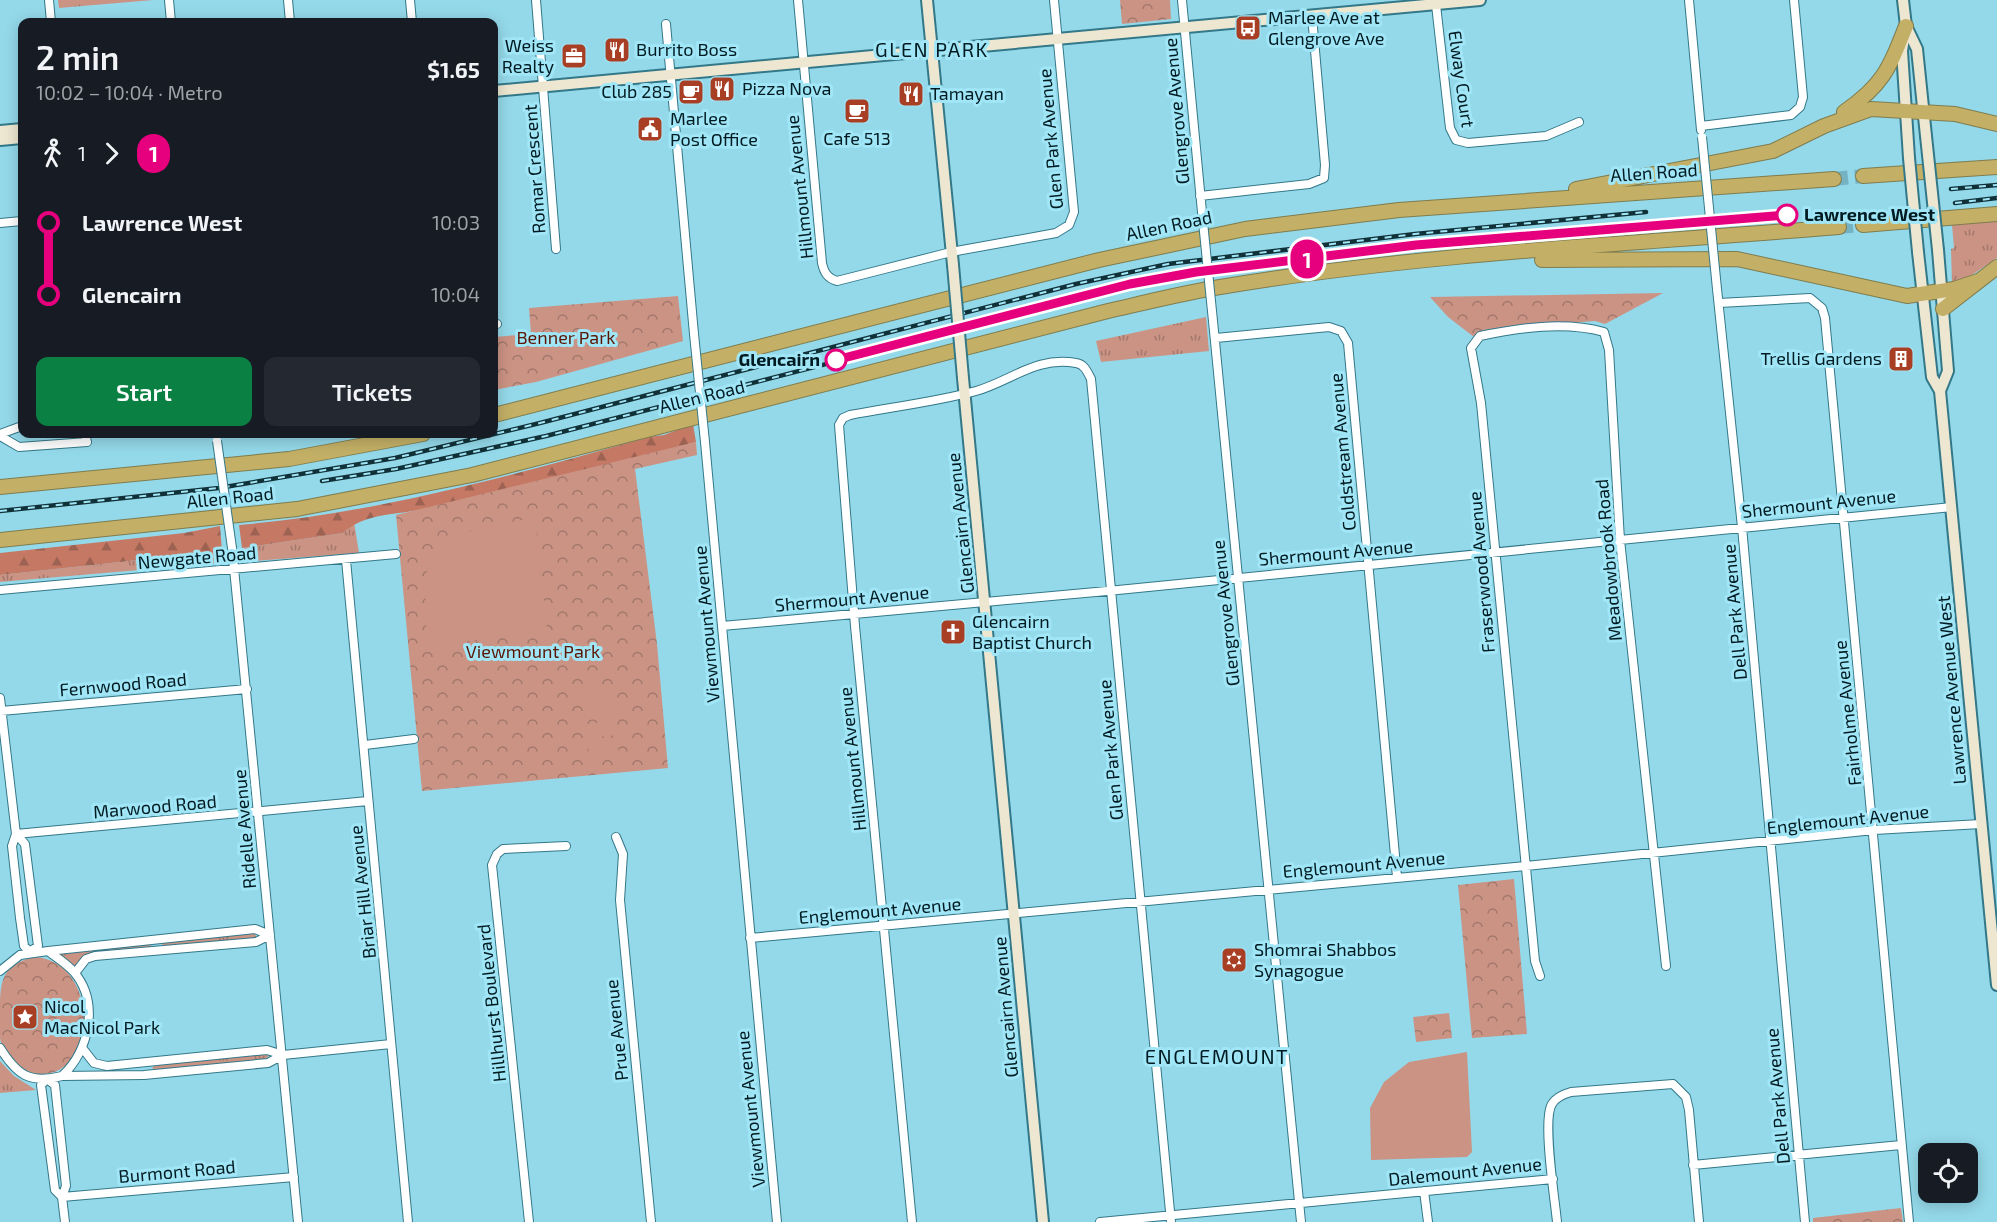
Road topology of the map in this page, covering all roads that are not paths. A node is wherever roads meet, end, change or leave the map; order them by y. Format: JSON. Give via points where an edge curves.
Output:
{"nodes":[{"id":1,"x":49,"y":0,"type":"edge"},
{"id":2,"x":170,"y":0,"type":"edge"},
{"id":3,"x":288,"y":0,"type":"edge"},
{"id":4,"x":410,"y":0,"type":"edge"},
{"id":5,"x":536,"y":0,"type":"edge"},
{"id":6,"x":798,"y":0,"type":"edge"},
{"id":7,"x":927,"y":0,"type":"edge"},
{"id":8,"x":1054,"y":0,"type":"edge"},
{"id":9,"x":1182,"y":0,"type":"edge"},
{"id":10,"x":1480,"y":0,"type":"edge"},
{"id":11,"x":1689,"y":0,"type":"edge"},
{"id":12,"x":1794,"y":0,"type":"edge"},
{"id":13,"x":1903,"y":0,"type":"edge"},
{"id":14,"x":1436,"y":4,"type":"junction"},
{"id":15,"x":1312,"y":16,"type":"junction"},
{"id":16,"x":51,"y":18,"type":"edge"},
{"id":17,"x":171,"y":18,"type":"edge"},
{"id":18,"x":290,"y":18,"type":"edge"},
{"id":19,"x":412,"y":18,"type":"edge"},
{"id":20,"x":666,"y":24,"type":"dead end"},
{"id":21,"x":1906,"y":26,"type":"junction"},
{"id":22,"x":1185,"y":28,"type":"junction"},
{"id":23,"x":1058,"y":39,"type":"junction"},
{"id":24,"x":932,"y":50,"type":"junction"},
{"id":25,"x":803,"y":63,"type":"junction"},
{"id":26,"x":669,"y":76,"type":"junction"},
{"id":27,"x":543,"y":87,"type":"junction"},
{"id":28,"x":498,"y":92,"type":"edge"},
{"id":29,"x":1905,"y":111,"type":"junction"},
{"id":30,"x":1924,"y":114,"type":"junction"},
{"id":31,"x":1579,"y":122,"type":"dead end"},
{"id":32,"x":1997,"y":124,"type":"edge"},
{"id":33,"x":1701,"y":126,"type":"junction"},
{"id":34,"x":1824,"y":126,"type":"junction"},
{"id":35,"x":18,"y":129,"type":"edge"},
{"id":36,"x":0,"y":131,"type":"edge"},
{"id":37,"x":18,"y":138,"type":"edge"},
{"id":38,"x":0,"y":140,"type":"edge"},
{"id":39,"x":1997,"y":167,"type":"edge"},
{"id":40,"x":1863,"y":176,"type":"tunnel mouth"},
{"id":41,"x":1834,"y":179,"type":"tunnel mouth"},
{"id":42,"x":1200,"y":196,"type":"junction"},
{"id":43,"x":1517,"y":201,"type":"junction"},
{"id":44,"x":1997,"y":214,"type":"edge"},
{"id":45,"x":18,"y":221,"type":"edge"},
{"id":46,"x":0,"y":223,"type":"edge"},
{"id":47,"x":1863,"y":225,"type":"tunnel mouth"},
{"id":48,"x":1839,"y":227,"type":"tunnel mouth"},
{"id":49,"x":556,"y":249,"type":"dead end"},
{"id":50,"x":951,"y":252,"type":"junction"},
{"id":51,"x":1432,"y":260,"type":"junction"},
{"id":52,"x":1997,"y":267,"type":"edge"},
{"id":53,"x":1978,"y":281,"type":"junction"},
{"id":54,"x":1941,"y":291,"type":"junction"},
{"id":55,"x":1922,"y":294,"type":"junction"},
{"id":56,"x":1719,"y":303,"type":"junction"},
{"id":57,"x":1943,"y":309,"type":"junction"},
{"id":58,"x":1536,"y":327,"type":"joint"},
{"id":59,"x":1216,"y":338,"type":"junction"},
{"id":60,"x":1940,"y":391,"type":"junction"},
{"id":61,"x":965,"y":393,"type":"junction"},
{"id":62,"x":498,"y":414,"type":"edge"},
{"id":63,"x":18,"y":428,"type":"edge"},
{"id":64,"x":0,"y":435,"type":"edge"},
{"id":65,"x":86,"y":438,"type":"edge"},
{"id":66,"x":217,"y":438,"type":"edge"},
{"id":67,"x":402,"y":438,"type":"edge"},
{"id":68,"x":0,"y":487,"type":"edge"},
{"id":69,"x":1952,"y":507,"type":"junction"},
{"id":70,"x":1844,"y":517,"type":"junction"},
{"id":71,"x":1742,"y":527,"type":"junction"},
{"id":72,"x":0,"y":540,"type":"edge"},
{"id":73,"x":1620,"y":540,"type":"junction"},
{"id":74,"x":1495,"y":552,"type":"junction"},
{"id":75,"x":396,"y":554,"type":"dead end"},
{"id":76,"x":346,"y":560,"type":"junction"},
{"id":77,"x":1368,"y":565,"type":"junction"},
{"id":78,"x":235,"y":570,"type":"junction"},
{"id":79,"x":1237,"y":577,"type":"junction"},
{"id":80,"x":0,"y":590,"type":"edge"},
{"id":81,"x":1111,"y":590,"type":"junction"},
{"id":82,"x":985,"y":601,"type":"junction"},
{"id":83,"x":854,"y":614,"type":"junction"},
{"id":84,"x":722,"y":626,"type":"junction"},
{"id":85,"x":247,"y":690,"type":"junction"},
{"id":86,"x":0,"y":698,"type":"edge"},
{"id":87,"x":2,"y":711,"type":"junction"},
{"id":88,"x":414,"y":739,"type":"dead end"},
{"id":89,"x":364,"y":745,"type":"junction"},
{"id":90,"x":369,"y":801,"type":"junction"},
{"id":91,"x":259,"y":812,"type":"junction"},
{"id":92,"x":1981,"y":824,"type":"junction"},
{"id":93,"x":1874,"y":830,"type":"junction"},
{"id":94,"x":16,"y":834,"type":"junction"},
{"id":95,"x":616,"y":837,"type":"dead end"},
{"id":96,"x":1770,"y":843,"type":"junction"},
{"id":97,"x":566,"y":846,"type":"dead end"},
{"id":98,"x":1653,"y":854,"type":"junction"},
{"id":99,"x":1526,"y":866,"type":"junction"},
{"id":100,"x":1397,"y":877,"type":"junction"},
{"id":101,"x":1269,"y":889,"type":"junction"},
{"id":102,"x":1993,"y":897,"type":"edge"},
{"id":103,"x":1141,"y":902,"type":"junction"},
{"id":104,"x":1014,"y":913,"type":"junction"},
{"id":105,"x":34,"y":916,"type":"junction"},
{"id":106,"x":20,"y":918,"type":"junction"},
{"id":107,"x":884,"y":927,"type":"junction"},
{"id":108,"x":270,"y":935,"type":"junction"},
{"id":109,"x":156,"y":938,"type":"junction"},
{"id":110,"x":750,"y":938,"type":"junction"},
{"id":111,"x":48,"y":951,"type":"junction"},
{"id":112,"x":157,"y":951,"type":"junction"},
{"id":113,"x":30,"y":952,"type":"junction"},
{"id":114,"x":1666,"y":966,"type":"dead end"},
{"id":115,"x":0,"y":971,"type":"edge"},
{"id":116,"x":75,"y":973,"type":"junction"},
{"id":117,"x":1540,"y":976,"type":"dead end"},
{"id":118,"x":1997,"y":985,"type":"edge"},
{"id":119,"x":391,"y":1044,"type":"junction"},
{"id":120,"x":0,"y":1048,"type":"edge"},
{"id":121,"x":83,"y":1048,"type":"junction"},
{"id":122,"x":283,"y":1055,"type":"junction"},
{"id":123,"x":143,"y":1062,"type":"junction"},
{"id":124,"x":144,"y":1075,"type":"junction"},
{"id":125,"x":62,"y":1076,"type":"junction"},
{"id":126,"x":47,"y":1079,"type":"junction"},
{"id":127,"x":59,"y":1122,"type":"junction"},
{"id":128,"x":48,"y":1124,"type":"junction"},
{"id":129,"x":1901,"y":1145,"type":"junction"},
{"id":130,"x":1798,"y":1154,"type":"junction"},
{"id":131,"x":1694,"y":1164,"type":"junction"},
{"id":132,"x":294,"y":1177,"type":"junction"},
{"id":133,"x":1553,"y":1179,"type":"junction"},
{"id":134,"x":1424,"y":1191,"type":"junction"},
{"id":135,"x":62,"y":1197,"type":"junction"},
{"id":136,"x":1299,"y":1203,"type":"junction"},
{"id":137,"x":1171,"y":1218,"type":"edge"},
{"id":138,"x":65,"y":1222,"type":"edge"},
{"id":139,"x":298,"y":1222,"type":"edge"},
{"id":140,"x":408,"y":1222,"type":"edge"},
{"id":141,"x":529,"y":1222,"type":"edge"},
{"id":142,"x":651,"y":1222,"type":"edge"},
{"id":143,"x":777,"y":1222,"type":"edge"},
{"id":144,"x":912,"y":1222,"type":"edge"},
{"id":145,"x":1043,"y":1222,"type":"edge"},
{"id":146,"x":1100,"y":1222,"type":"edge"},
{"id":147,"x":1301,"y":1222,"type":"edge"},
{"id":148,"x":1428,"y":1222,"type":"edge"},
{"id":149,"x":1557,"y":1222,"type":"edge"},
{"id":150,"x":1699,"y":1222,"type":"edge"},
{"id":151,"x":1805,"y":1222,"type":"edge"},
{"id":152,"x":1909,"y":1222,"type":"edge"}],
"edges":[{"from":1,"to":16,"type":"street"},
{"from":2,"to":17,"type":"street"},
{"from":3,"to":18,"type":"street"},
{"from":4,"to":19,"type":"street"},
{"from":5,"to":27,"type":"street","name":"Romar Crescent"},
{"from":6,"to":25,"type":"street","name":"Hillmount Avenue"},
{"from":7,"to":24,"type":"street","name":"Glencairn Avenue"},
{"from":8,"to":23,"type":"street","name":"Glen Park Avenue"},
{"from":9,"to":22,"type":"street","name":"Glengrove Avenue"},
{"from":10,"to":14,"type":"street"},
{"from":11,"to":33,"type":"street","name":"Dell Park Avenue"},
{"from":12,"to":33,"type":"street","via":[[1803,97],[1800,107],[1791,115]]},
{"from":13,"to":21,"type":"street","name":"Lawrence Avenue West"},
{"from":14,"to":15,"type":"street"},
{"from":14,"to":31,"type":"street","name":"Elway Court","via":[[1450,128],[1456,140],[1468,143],[1546,136]]},
{"from":15,"to":22,"type":"street"},
{"from":15,"to":42,"type":"street","via":[[1324,178],[1309,184]]},
{"from":20,"to":26,"type":"street","name":"Viewmount Avenue"},
{"from":21,"to":29,"type":"street","name":"Lawrence Avenue West","via":[[1902,51]]},
{"from":21,"to":30,"type":"street","name":"Lawrence Avenue West","via":[[1917,49]]},
{"from":21,"to":34,"type":"highway","via":[[1883,78]]},
{"from":22,"to":23,"type":"street"},
{"from":22,"to":42,"type":"street","name":"Glengrove Avenue"},
{"from":23,"to":24,"type":"street"},
{"from":23,"to":50,"type":"street","name":"Glen Park Avenue","via":[[1074,212],[1069,225],[1056,233]]},
{"from":24,"to":25,"type":"street"},
{"from":24,"to":50,"type":"street","name":"Glencairn Avenue"},
{"from":25,"to":26,"type":"street"},
{"from":25,"to":50,"type":"street","name":"Hillmount Avenue","via":[[822,263],[830,279],[843,281]]},
{"from":26,"to":27,"type":"street"},
{"from":26,"to":84,"type":"street","name":"Viewmount Avenue","bridge":true},
{"from":27,"to":28,"type":"street"},
{"from":27,"to":49,"type":"street","name":"Romar Crescent"},
{"from":29,"to":30,"type":"highway"},
{"from":29,"to":34,"type":"highway","via":[[1861,111]]},
{"from":29,"to":55,"type":"street","name":"Lawrence Avenue West","bridge":true},
{"from":30,"to":32,"type":"highway","via":[[1955,114]]},
{"from":30,"to":54,"type":"street","name":"Lawrence Avenue West","bridge":true},
{"from":33,"to":56,"type":"street","name":"Dell Park Avenue","bridge":true},
{"from":34,"to":43,"type":"highway","via":[[1773,151]]},
{"from":35,"to":36,"type":"street"},
{"from":37,"to":38,"type":"street"},
{"from":39,"to":40,"type":"highway"},
{"from":41,"to":43,"type":"highway","name":"Allen Road"},
{"from":42,"to":59,"type":"street","name":"Glengrove Avenue","bridge":true},
{"from":43,"to":62,"type":"highway","name":"Allen Road","via":[[1322,218],[1170,244]]},
{"from":44,"to":47,"type":"highway"},
{"from":45,"to":46,"type":"street"},
{"from":48,"to":51,"type":"highway","name":"Allen Road"},
{"from":50,"to":61,"type":"street","name":"Glencairn Avenue","bridge":true},
{"from":51,"to":55,"type":"highway","via":[[1737,259],[1895,295]]},
{"from":51,"to":72,"type":"highway","name":"Allen Road","via":[[1213,289],[1108,311],[472,475],[334,504]]},
{"from":52,"to":53,"type":"highway"},
{"from":53,"to":54,"type":"highway"},
{"from":53,"to":57,"type":"highway"},
{"from":54,"to":55,"type":"highway"},
{"from":54,"to":57,"type":"street","name":"Lawrence Avenue West"},
{"from":55,"to":60,"type":"street","name":"Lawrence Avenue West","via":[[1932,377]]},
{"from":56,"to":70,"type":"street","name":"Fairholme Avenue","via":[[1801,297],[1810,298],[1822,308]]},
{"from":56,"to":71,"type":"street","name":"Dell Park Avenue"},
{"from":57,"to":60,"type":"street","name":"Lawrence Avenue West","via":[[1948,371]]},
{"from":58,"to":73,"type":"street","name":"Meadowbrook Road","via":[[1604,332],[1609,350]]},
{"from":58,"to":74,"type":"street","name":"Fraserwood Avenue","via":[[1480,336],[1471,348],[1481,403]]},
{"from":59,"to":77,"type":"street","name":"Coldstream Avenue","via":[[1329,327],[1345,336]]},
{"from":59,"to":79,"type":"street","name":"Glengrove Avenue"},
{"from":60,"to":69,"type":"street","name":"Lawrence Avenue West"},
{"from":61,"to":81,"type":"street","name":"Glen Park Avenue","via":[[1045,364],[1078,363],[1084,367],[1091,379]]},
{"from":61,"to":82,"type":"street","name":"Glencairn Avenue"},
{"from":61,"to":83,"type":"street","name":"Hillmount Avenue","via":[[850,415],[840,421]]},
{"from":63,"to":64,"type":"street"},
{"from":64,"to":65,"type":"street","via":[[20,447],[87,442]]},
{"from":66,"to":78,"type":"street","name":"Ridelle Avenue","bridge":true},
{"from":67,"to":68,"type":"highway","name":"Allen Road","via":[[289,459]]},
{"from":69,"to":70,"type":"street","name":"Shermount Avenue"},
{"from":69,"to":92,"type":"street","name":"Lawrence Avenue West"},
{"from":70,"to":71,"type":"street","name":"Shermount Avenue"},
{"from":70,"to":93,"type":"street","name":"Fairholme Avenue"},
{"from":71,"to":73,"type":"street","name":"Shermount Avenue"},
{"from":71,"to":96,"type":"street","name":"Dell Park Avenue"},
{"from":73,"to":74,"type":"street","name":"Shermount Avenue"},
{"from":73,"to":98,"type":"street","name":"Meadowbrook Road"},
{"from":74,"to":77,"type":"street","name":"Shermount Avenue"},
{"from":74,"to":99,"type":"street","name":"Fraserwood Avenue"},
{"from":75,"to":76,"type":"street","name":"Newgate Road"},
{"from":76,"to":78,"type":"street","name":"Newgate Road"},
{"from":76,"to":89,"type":"street","name":"Briar Hill Avenue"},
{"from":77,"to":79,"type":"street","name":"Shermount Avenue"},
{"from":77,"to":100,"type":"street","name":"Coldstream Avenue"},
{"from":78,"to":80,"type":"street","name":"Newgate Road"},
{"from":78,"to":85,"type":"street","name":"Ridelle Avenue"},
{"from":79,"to":81,"type":"street","name":"Shermount Avenue"},
{"from":79,"to":101,"type":"street","name":"Glengrove Avenue"},
{"from":81,"to":82,"type":"street","name":"Shermount Avenue"},
{"from":81,"to":103,"type":"street","name":"Glen Park Avenue"},
{"from":82,"to":83,"type":"street","name":"Shermount Avenue"},
{"from":82,"to":104,"type":"street","name":"Glencairn Avenue"},
{"from":83,"to":84,"type":"street","name":"Shermount Avenue"},
{"from":83,"to":107,"type":"street","name":"Hillmount Avenue"},
{"from":84,"to":110,"type":"street","name":"Viewmount Avenue"},
{"from":85,"to":87,"type":"street","name":"Fernwood Road"},
{"from":85,"to":91,"type":"street","name":"Ridelle Avenue"},
{"from":86,"to":87,"type":"street"},
{"from":87,"to":94,"type":"street"},
{"from":88,"to":89,"type":"street"},
{"from":89,"to":90,"type":"street","name":"Briar Hill Avenue"},
{"from":90,"to":91,"type":"street","name":"Marwood Road"},
{"from":90,"to":119,"type":"street","name":"Briar Hill Avenue"},
{"from":91,"to":94,"type":"street","name":"Marwood Road"},
{"from":91,"to":108,"type":"street","name":"Ridelle Avenue"},
{"from":92,"to":93,"type":"street","name":"Englemount Avenue"},
{"from":92,"to":102,"type":"street","name":"Lawrence Avenue West"},
{"from":93,"to":96,"type":"street","name":"Englemount Avenue"},
{"from":93,"to":129,"type":"street","name":"Fairholme Avenue"},
{"from":94,"to":105,"type":"street","via":[[24,844]]},
{"from":94,"to":106,"type":"street","via":[[12,846]]},
{"from":95,"to":142,"type":"street","name":"Prue Avenue","via":[[623,854],[620,900]]},
{"from":96,"to":98,"type":"street","name":"Englemount Avenue"},
{"from":96,"to":130,"type":"street","name":"Dell Park Avenue"},
{"from":97,"to":141,"type":"street","name":"Hillhurst Boulevard","via":[[503,849],[492,865]]},
{"from":98,"to":99,"type":"street","name":"Englemount Avenue"},
{"from":98,"to":114,"type":"street","name":"Meadowbrook Road"},
{"from":99,"to":100,"type":"street","name":"Englemount Avenue"},
{"from":99,"to":117,"type":"street","name":"Fraserwood Avenue"},
{"from":100,"to":101,"type":"street","name":"Englemount Avenue"},
{"from":101,"to":103,"type":"street","name":"Englemount Avenue"},
{"from":101,"to":136,"type":"street","name":"Glengrove Avenue"},
{"from":102,"to":118,"type":"street","name":"Lawrence Avenue West"},
{"from":103,"to":104,"type":"street","name":"Englemount Avenue"},
{"from":103,"to":137,"type":"street","name":"Glen Park Avenue"},
{"from":104,"to":107,"type":"street","name":"Englemount Avenue"},
{"from":104,"to":145,"type":"street","name":"Glencairn Avenue"},
{"from":105,"to":106,"type":"street"},
{"from":105,"to":113,"type":"street","via":[[38,946]]},
{"from":106,"to":113,"type":"street","via":[[24,946]]},
{"from":107,"to":110,"type":"street","name":"Englemount Avenue"},
{"from":107,"to":144,"type":"street","name":"Hillmount Avenue"},
{"from":108,"to":109,"type":"street","via":[[255,928]]},
{"from":108,"to":112,"type":"street","via":[[256,942]]},
{"from":108,"to":122,"type":"street","name":"Ridelle Avenue"},
{"from":109,"to":111,"type":"street"},
{"from":109,"to":112,"type":"street"},
{"from":110,"to":143,"type":"street","name":"Viewmount Avenue"},
{"from":111,"to":113,"type":"street"},
{"from":111,"to":116,"type":"street"},
{"from":112,"to":116,"type":"street","via":[[95,956],[86,959]]},
{"from":113,"to":115,"type":"street"},
{"from":116,"to":121,"type":"street","via":[[88,1008]]},
{"from":119,"to":122,"type":"street"},
{"from":119,"to":140,"type":"street","name":"Briar Hill Avenue"},
{"from":120,"to":126,"type":"street","via":[[14,1070]]},
{"from":121,"to":123,"type":"street","via":[[88,1059],[101,1065]]},
{"from":121,"to":125,"type":"street"},
{"from":122,"to":123,"type":"street","via":[[267,1050]]},
{"from":122,"to":124,"type":"street","via":[[268,1063]]},
{"from":122,"to":132,"type":"street","name":"Ridelle Avenue"},
{"from":123,"to":124,"type":"street"},
{"from":124,"to":125,"type":"street"},
{"from":125,"to":126,"type":"street"},
{"from":126,"to":127,"type":"street","via":[[55,1085]]},
{"from":126,"to":128,"type":"street","via":[[41,1085]]},
{"from":127,"to":128,"type":"street"},
{"from":127,"to":135,"type":"street","via":[[66,1186]]},
{"from":128,"to":135,"type":"street","via":[[55,1190]]},
{"from":129,"to":130,"type":"street"},
{"from":129,"to":152,"type":"street","name":"Fairholme Avenue"},
{"from":130,"to":131,"type":"street"},
{"from":130,"to":151,"type":"street","name":"Dell Park Avenue"},
{"from":131,"to":133,"type":"street","name":"Dalemount Avenue","via":[[1689,1110],[1681,1089],[1673,1084],[1590,1089],[1566,1094],[1552,1103],[1548,1123]]},
{"from":131,"to":150,"type":"street"},
{"from":132,"to":135,"type":"street","name":"Burmont Road"},
{"from":132,"to":139,"type":"street","name":"Ridelle Avenue"},
{"from":133,"to":134,"type":"street","name":"Dalemount Avenue"},
{"from":133,"to":149,"type":"street"},
{"from":134,"to":136,"type":"street","name":"Dalemount Avenue"},
{"from":134,"to":148,"type":"street"},
{"from":135,"to":138,"type":"street"},
{"from":136,"to":137,"type":"street","name":"Dalemount Avenue"},
{"from":136,"to":147,"type":"street","name":"Glengrove Avenue"},
{"from":137,"to":146,"type":"street","name":"Dalemount Avenue"}]}
